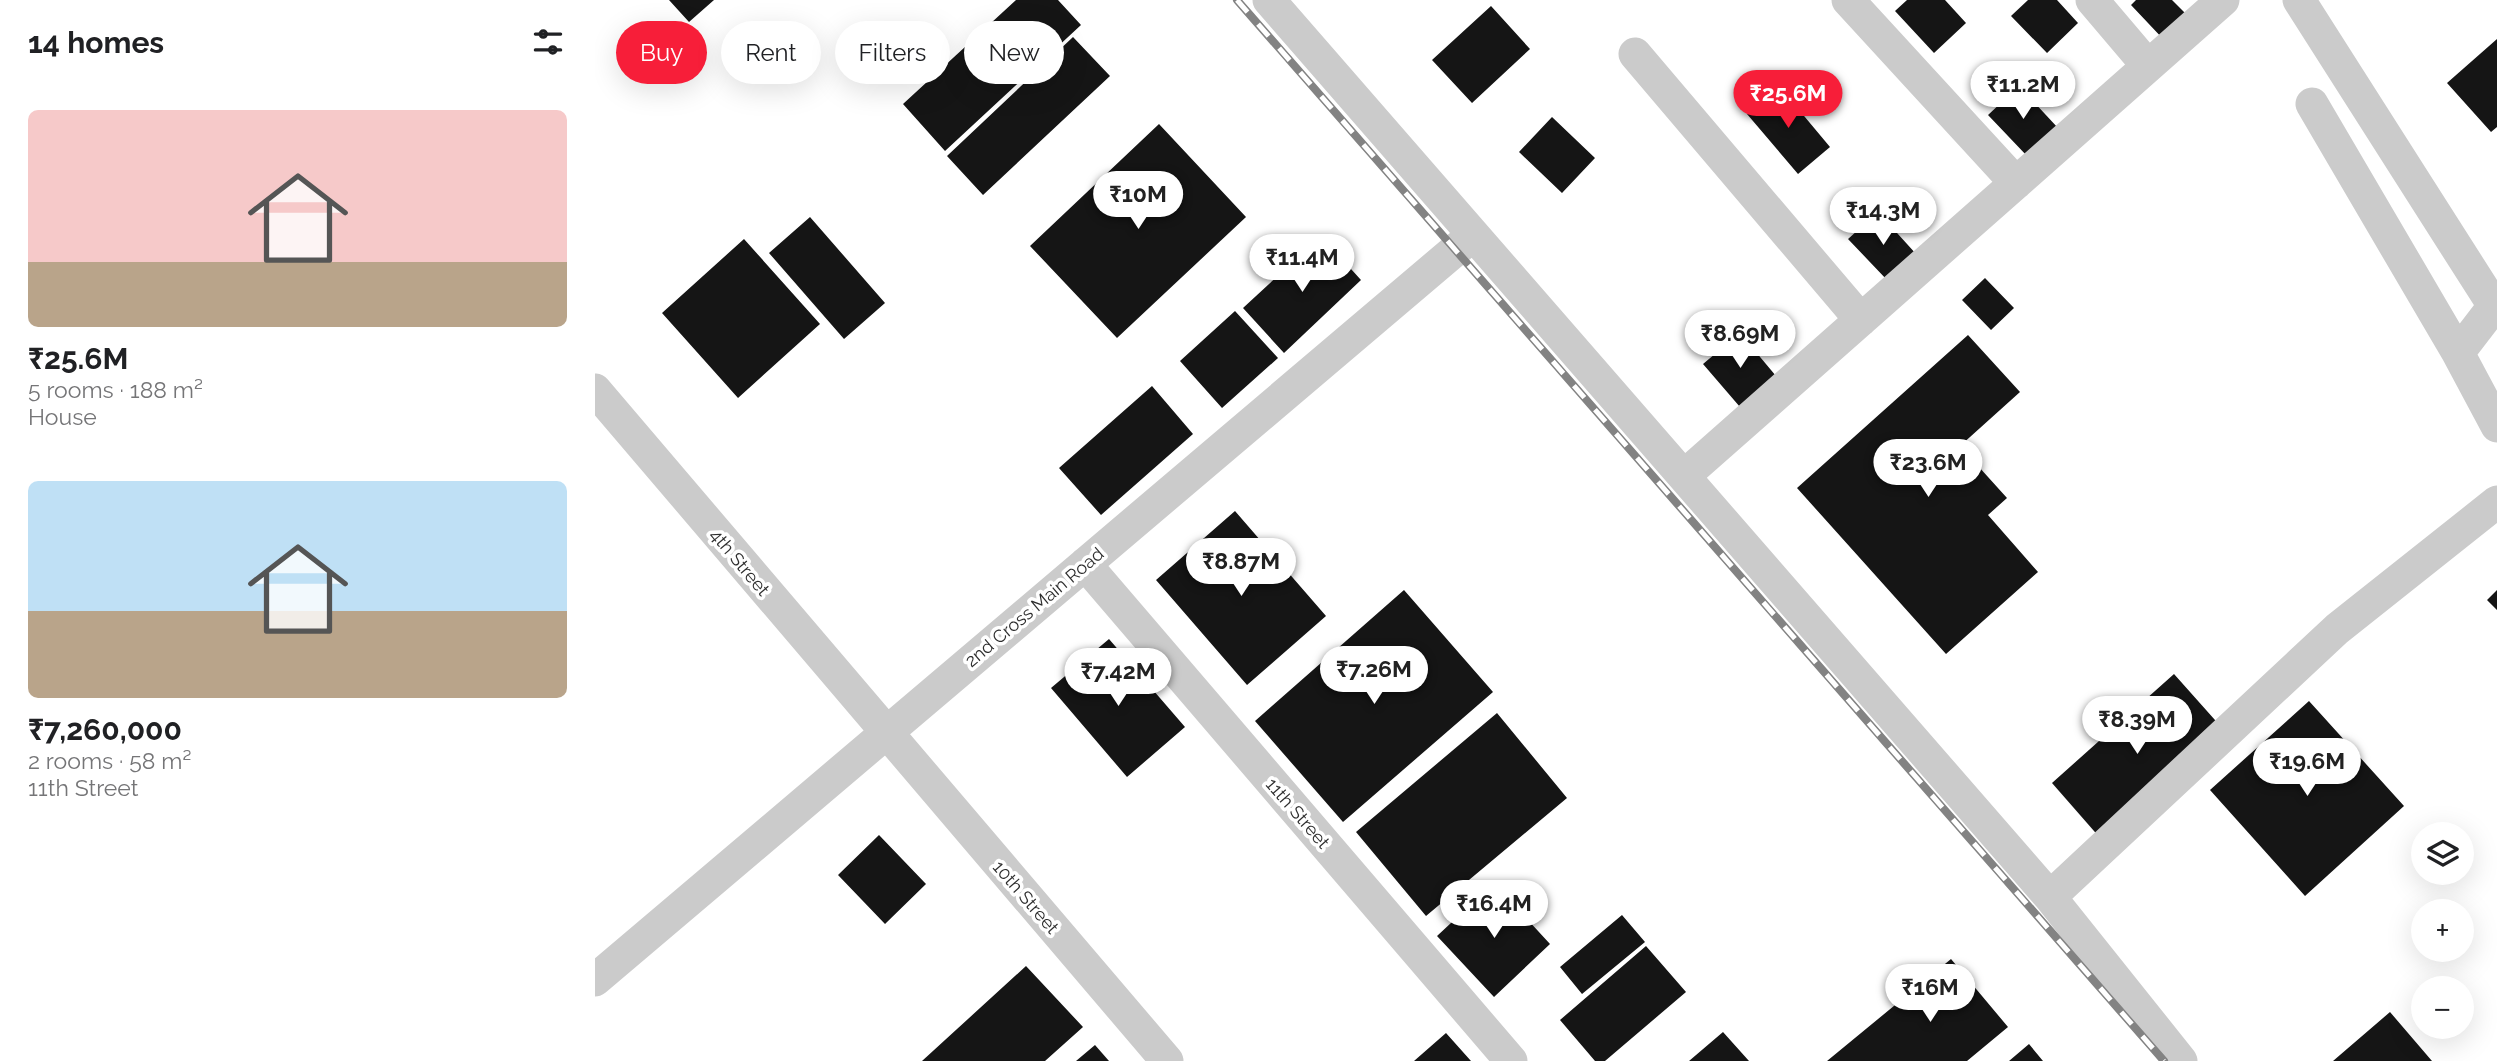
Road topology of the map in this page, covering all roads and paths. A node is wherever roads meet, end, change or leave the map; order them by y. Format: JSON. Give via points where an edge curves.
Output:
{"nodes":[{"id":1,"x":1269,"y":0,"type":"edge"},
{"id":2,"x":1848,"y":0,"type":"edge"},
{"id":3,"x":2092,"y":0,"type":"edge"},
{"id":4,"x":2223,"y":0,"type":"edge"},
{"id":5,"x":2299,"y":0,"type":"edge"},
{"id":6,"x":1635,"y":54,"type":"dead end"},
{"id":7,"x":2148,"y":66,"type":"junction"},
{"id":8,"x":2312,"y":104,"type":"dead end"},
{"id":9,"x":2016,"y":183,"type":"junction"},
{"id":10,"x":1473,"y":235,"type":"junction"},
{"id":11,"x":2495,"y":309,"type":"edge"},
{"id":12,"x":1861,"y":320,"type":"junction"},
{"id":13,"x":2458,"y":353,"type":"junction"},
{"id":14,"x":595,"y":390,"type":"edge"},
{"id":15,"x":2497,"y":426,"type":"edge"},
{"id":16,"x":1685,"y":477,"type":"junction"},
{"id":17,"x":2497,"y":502,"type":"edge"},
{"id":18,"x":1085,"y":564,"type":"junction"},
{"id":19,"x":886,"y":733,"type":"junction"},
{"id":20,"x":2050,"y":897,"type":"junction"},
{"id":21,"x":595,"y":980,"type":"edge"},
{"id":22,"x":1167,"y":1061,"type":"edge"},
{"id":23,"x":1511,"y":1061,"type":"edge"},
{"id":24,"x":2181,"y":1061,"type":"edge"}],
"edges":[{"from":1,"to":10,"type":"street"},
{"from":2,"to":9,"type":"street"},
{"from":3,"to":7,"type":"street"},
{"from":4,"to":7,"type":"street"},
{"from":5,"to":11,"type":"street"},
{"from":6,"to":12,"type":"street"},
{"from":7,"to":9,"type":"street"},
{"from":8,"to":13,"type":"street"},
{"from":9,"to":12,"type":"street"},
{"from":10,"to":16,"type":"street"},
{"from":10,"to":18,"type":"street","name":"2nd Cross Main Road"},
{"from":11,"to":13,"type":"street"},
{"from":12,"to":16,"type":"street"},
{"from":13,"to":15,"type":"street"},
{"from":14,"to":19,"type":"street","name":"4th Street"},
{"from":16,"to":20,"type":"street"},
{"from":17,"to":20,"type":"street","via":[[2337,629]]},
{"from":18,"to":19,"type":"street","name":"2nd Cross Main Road"},
{"from":18,"to":23,"type":"street","name":"11th Street"},
{"from":19,"to":21,"type":"street","name":"2nd Cross Main Road"},
{"from":19,"to":22,"type":"street","name":"10th Street"},
{"from":20,"to":24,"type":"street"}]}
